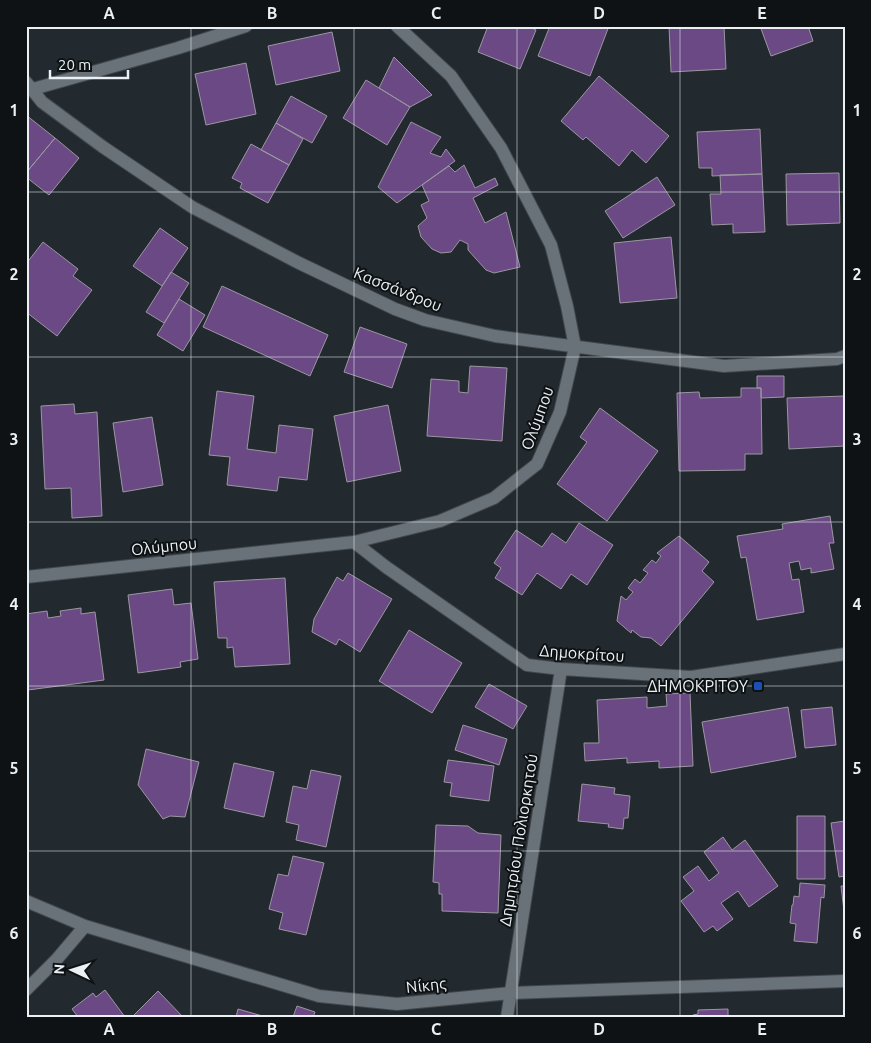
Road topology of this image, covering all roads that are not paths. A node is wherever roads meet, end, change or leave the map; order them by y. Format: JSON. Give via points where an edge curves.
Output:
{"nodes":[{"id":1,"x":246,"y":26,"type":"edge"},
{"id":2,"x":398,"y":26,"type":"edge"},
{"id":3,"x":28,"y":88,"type":"edge"},
{"id":4,"x":575,"y":347,"type":"junction"},
{"id":5,"x":845,"y":356,"type":"edge"},
{"id":6,"x":354,"y":542,"type":"junction"},
{"id":7,"x":26,"y":577,"type":"edge"},
{"id":8,"x":845,"y":654,"type":"edge"},
{"id":9,"x":561,"y":669,"type":"junction"},
{"id":10,"x":26,"y":901,"type":"edge"},
{"id":11,"x":86,"y":926,"type":"junction"},
{"id":12,"x":845,"y":981,"type":"edge"},
{"id":13,"x":26,"y":990,"type":"edge"},
{"id":14,"x":511,"y":993,"type":"junction"},
{"id":15,"x":506,"y":1017,"type":"edge"}],
"edges":[{"from":1,"to":3,"type":"street","via":[[178,48]]},
{"from":2,"to":4,"type":"street","name":"Ολύμπου","via":[[451,76],[501,148],[551,245]]},
{"from":3,"to":4,"type":"street","name":"Κασσάνδρου","via":[[103,147],[192,207],[395,309],[425,320],[495,336]]},
{"from":4,"to":5,"type":"street","name":"Κασσάνδρου","via":[[724,366]]},
{"from":4,"to":6,"type":"street","name":"Ολύμπου","via":[[560,412],[537,464],[494,498],[440,521]]},
{"from":6,"to":7,"type":"street","name":"Ολύμπου"},
{"from":6,"to":9,"type":"street","name":"Δημοκρίτου","via":[[393,573],[527,665]]},
{"from":8,"to":9,"type":"street","name":"Δημοκρίτου","via":[[691,677]]},
{"from":9,"to":14,"type":"street","name":"Δημητρίου Πολιορκητού"},
{"from":10,"to":11,"type":"street","name":"Νίκης"},
{"from":11,"to":13,"type":"street"},
{"from":11,"to":14,"type":"street","name":"Νίκης","via":[[319,996],[397,1004]]},
{"from":12,"to":14,"type":"street","name":"Νίκης"},
{"from":14,"to":15,"type":"street","name":"Δημητρίου Πολιορκητού"}]}
